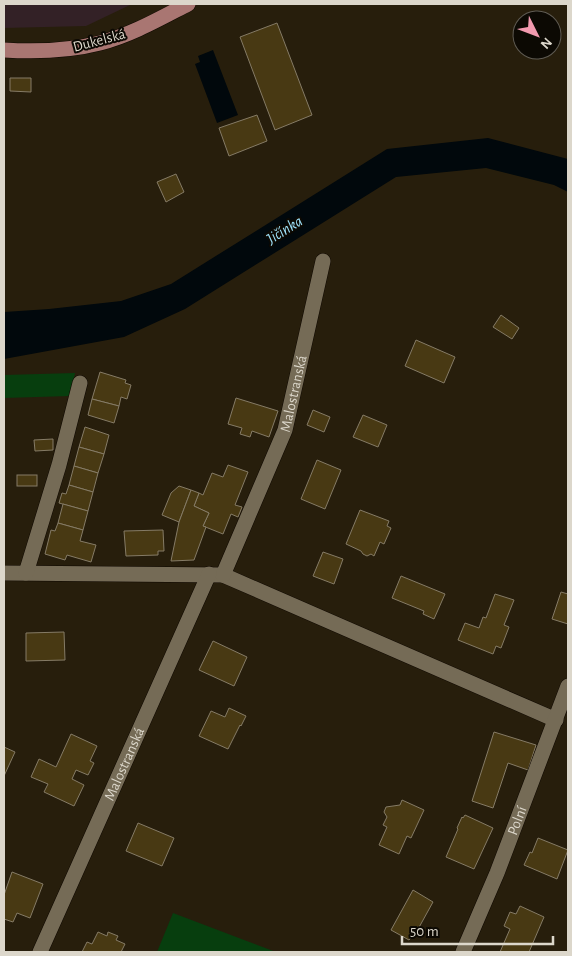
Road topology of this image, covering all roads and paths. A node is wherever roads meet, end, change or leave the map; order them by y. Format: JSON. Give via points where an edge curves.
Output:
{"nodes":[{"id":1,"x":188,"y":4,"type":"edge"},
{"id":2,"x":4,"y":50,"type":"edge"},
{"id":3,"x":322,"y":261,"type":"dead end"},
{"id":4,"x":80,"y":384,"type":"dead end"},
{"id":5,"x":4,"y":573,"type":"edge"},
{"id":6,"x":26,"y":573,"type":"junction"},
{"id":7,"x":216,"y":575,"type":"junction"},
{"id":8,"x":568,"y":686,"type":"edge"},
{"id":9,"x":556,"y":720,"type":"junction"},
{"id":10,"x":40,"y":952,"type":"edge"},
{"id":11,"x":463,"y":952,"type":"edge"}],
"edges":[{"from":1,"to":2,"type":"main road","name":"Dukelská","via":[[100,43],[43,51]]},
{"from":3,"to":7,"type":"street","name":"Malostranská","via":[[284,430]]},
{"from":4,"to":6,"type":"street"},
{"from":5,"to":6,"type":"street"},
{"from":6,"to":7,"type":"street"},
{"from":7,"to":9,"type":"street"},
{"from":7,"to":10,"type":"street","name":"Malostranská"},
{"from":8,"to":9,"type":"street","name":"Polní"},
{"from":9,"to":11,"type":"street","name":"Polní"}]}
